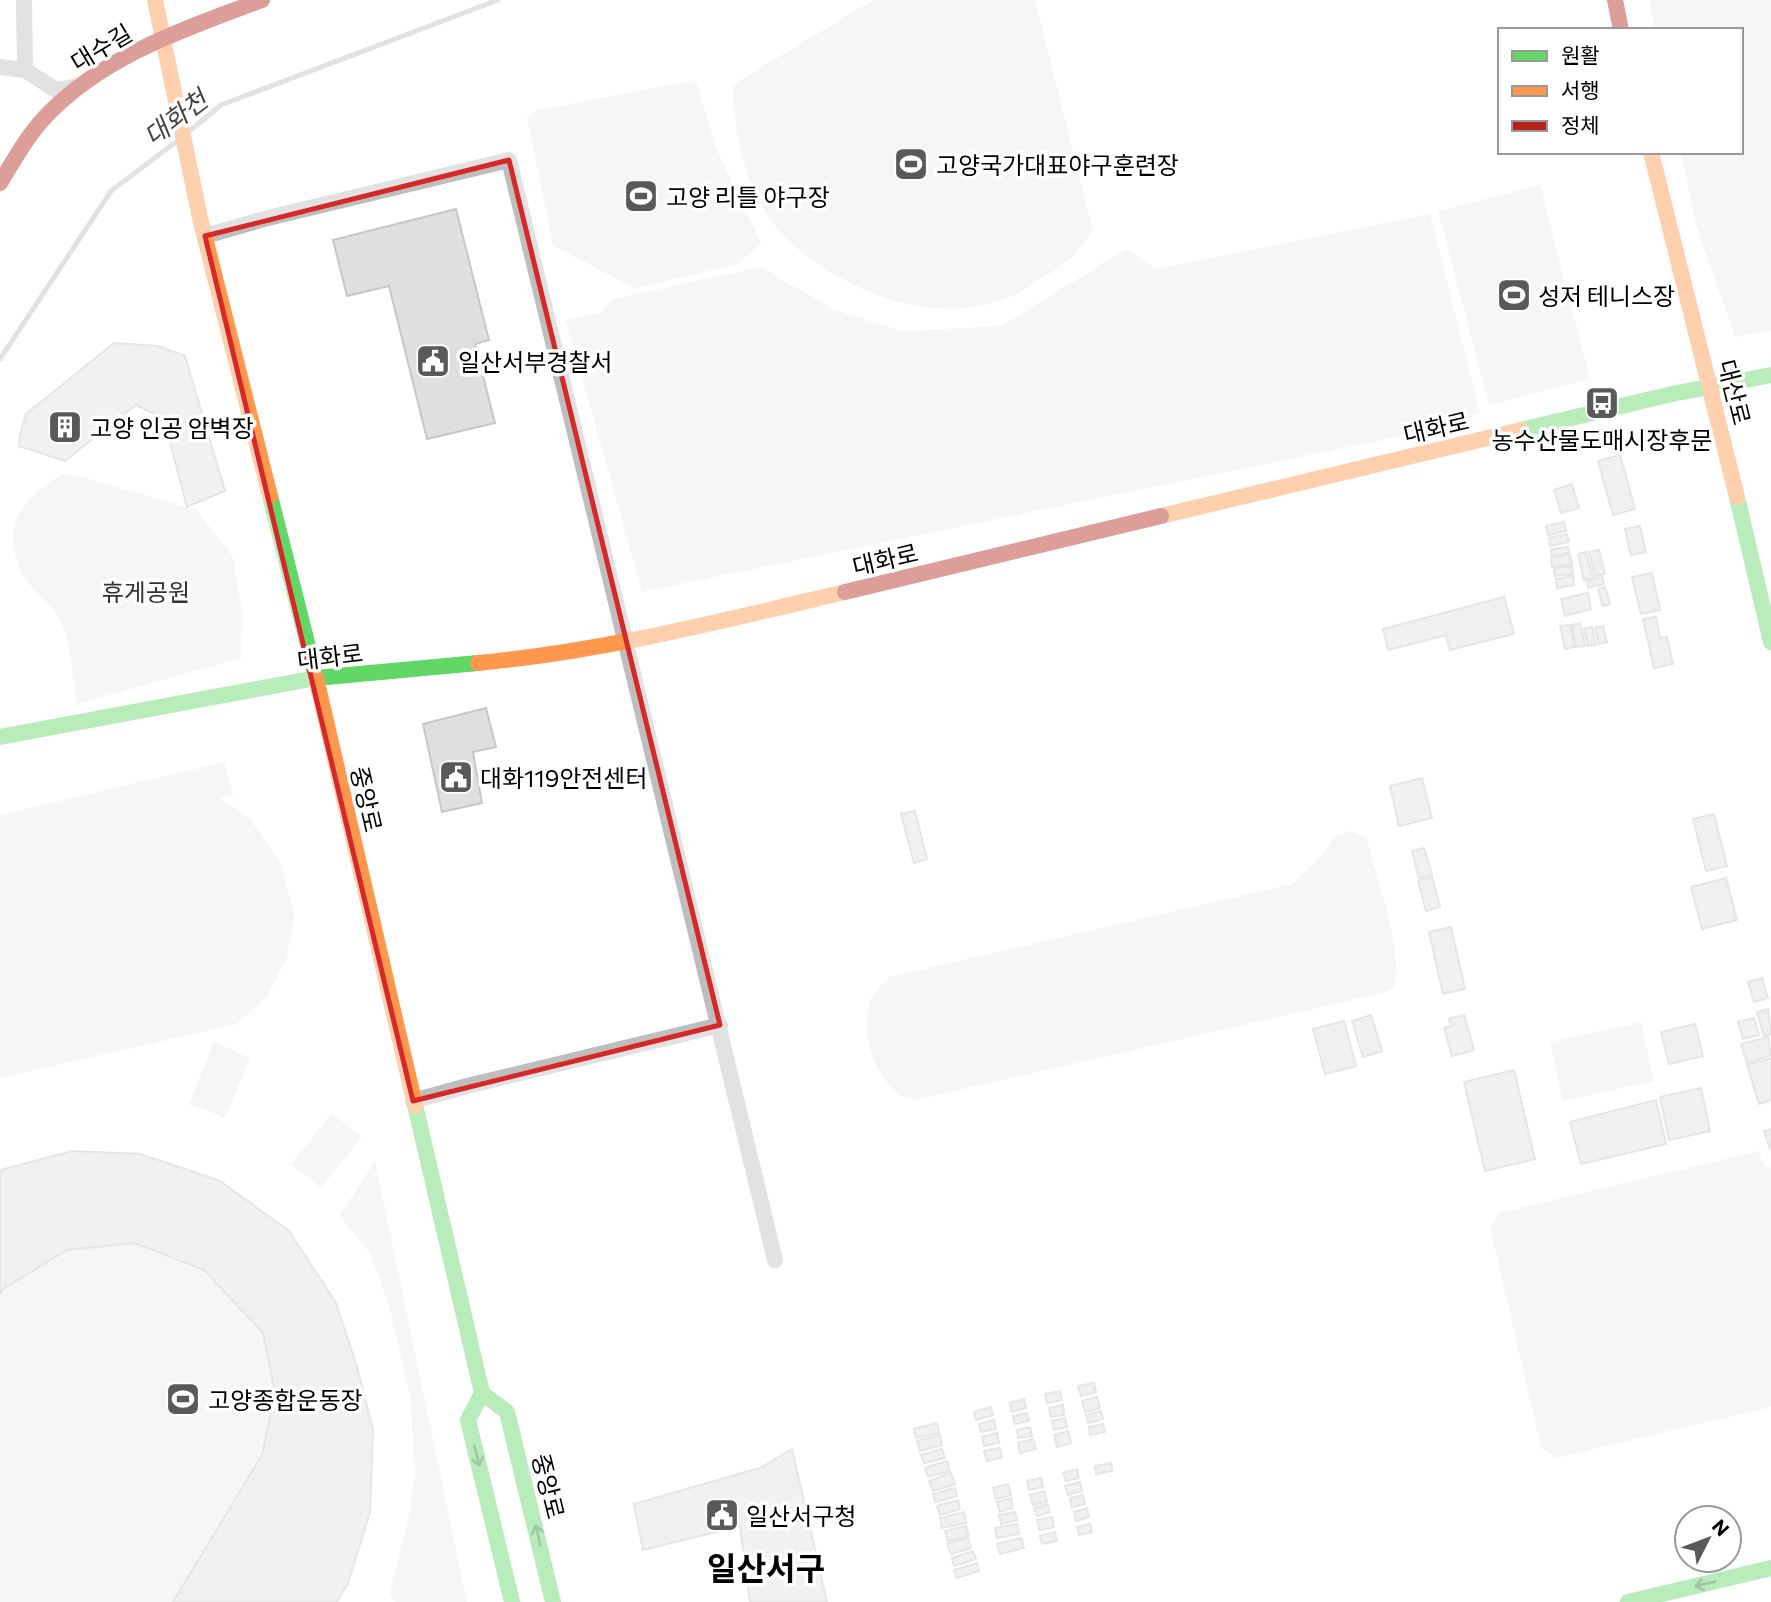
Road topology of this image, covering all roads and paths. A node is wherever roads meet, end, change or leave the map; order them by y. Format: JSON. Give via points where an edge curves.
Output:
{"nodes":[{"id":1,"x":24,"y":0,"type":"edge"},
{"id":2,"x":155,"y":0,"type":"edge"},
{"id":3,"x":262,"y":0,"type":"edge"},
{"id":4,"x":1615,"y":0,"type":"edge"},
{"id":5,"x":1621,"y":28,"type":"edge"},
{"id":6,"x":166,"y":46,"type":"junction"},
{"id":7,"x":0,"y":67,"type":"edge"},
{"id":8,"x":25,"y":70,"type":"junction"},
{"id":9,"x":43,"y":82,"type":"junction"},
{"id":10,"x":79,"y":86,"type":"junction"},
{"id":11,"x":44,"y":118,"type":"junction"},
{"id":12,"x":1652,"y":154,"type":"edge"},
{"id":13,"x":0,"y":183,"type":"edge"},
{"id":14,"x":205,"y":236,"type":"junction"},
{"id":15,"x":1771,"y":375,"type":"edge"},
{"id":16,"x":1711,"y":388,"type":"junction"},
{"id":17,"x":1771,"y":642,"type":"edge"},
{"id":18,"x":626,"y":643,"type":"junction"},
{"id":19,"x":316,"y":678,"type":"junction"},
{"id":20,"x":0,"y":737,"type":"edge"},
{"id":21,"x":720,"y":1024,"type":"junction"},
{"id":22,"x":413,"y":1101,"type":"junction"},
{"id":23,"x":775,"y":1260,"type":"dead end"},
{"id":24,"x":482,"y":1392,"type":"junction"},
{"id":25,"x":1771,"y":1568,"type":"edge"},
{"id":26,"x":512,"y":1602,"type":"edge"},
{"id":27,"x":553,"y":1602,"type":"edge"},
{"id":28,"x":1628,"y":1602,"type":"edge"}],
"edges":[{"from":1,"to":8,"type":"street"},
{"from":2,"to":6,"type":"street"},
{"from":3,"to":6,"type":"street","name":"대수길"},
{"from":4,"to":5,"type":"street"},
{"from":6,"to":10,"type":"street","name":"대수길","via":[[126,54]]},
{"from":6,"to":14,"type":"street","name":"중앙로"},
{"from":7,"to":8,"type":"street"},
{"from":8,"to":9,"type":"street","name":"대수길"},
{"from":9,"to":10,"type":"street","via":[[56,90]]},
{"from":9,"to":11,"type":"street"},
{"from":10,"to":11,"type":"street","name":"대수길"},
{"from":11,"to":13,"type":"street","name":"대수길"},
{"from":12,"to":16,"type":"street","name":"대산로"},
{"from":14,"to":18,"type":"street","via":[[509,160]]},
{"from":14,"to":19,"type":"street","name":"중앙로"},
{"from":15,"to":16,"type":"street","name":"대화로"},
{"from":16,"to":17,"type":"street","name":"대산로"},
{"from":16,"to":18,"type":"street","name":"대화로"},
{"from":18,"to":19,"type":"street","name":"대화로","via":[[518,659]]},
{"from":18,"to":21,"type":"street"},
{"from":19,"to":20,"type":"street","name":"대화로"},
{"from":19,"to":22,"type":"street","name":"중앙로"},
{"from":21,"to":22,"type":"street"},
{"from":21,"to":23,"type":"street"},
{"from":22,"to":24,"type":"street","name":"중앙로"},
{"from":24,"to":26,"type":"street","one_way":true,"via":[[467,1420]]},
{"from":27,"to":24,"type":"street","name":"중앙로","one_way":true,"via":[[507,1412]]},
{"from":25,"to":28,"type":"street","one_way":true}]}
